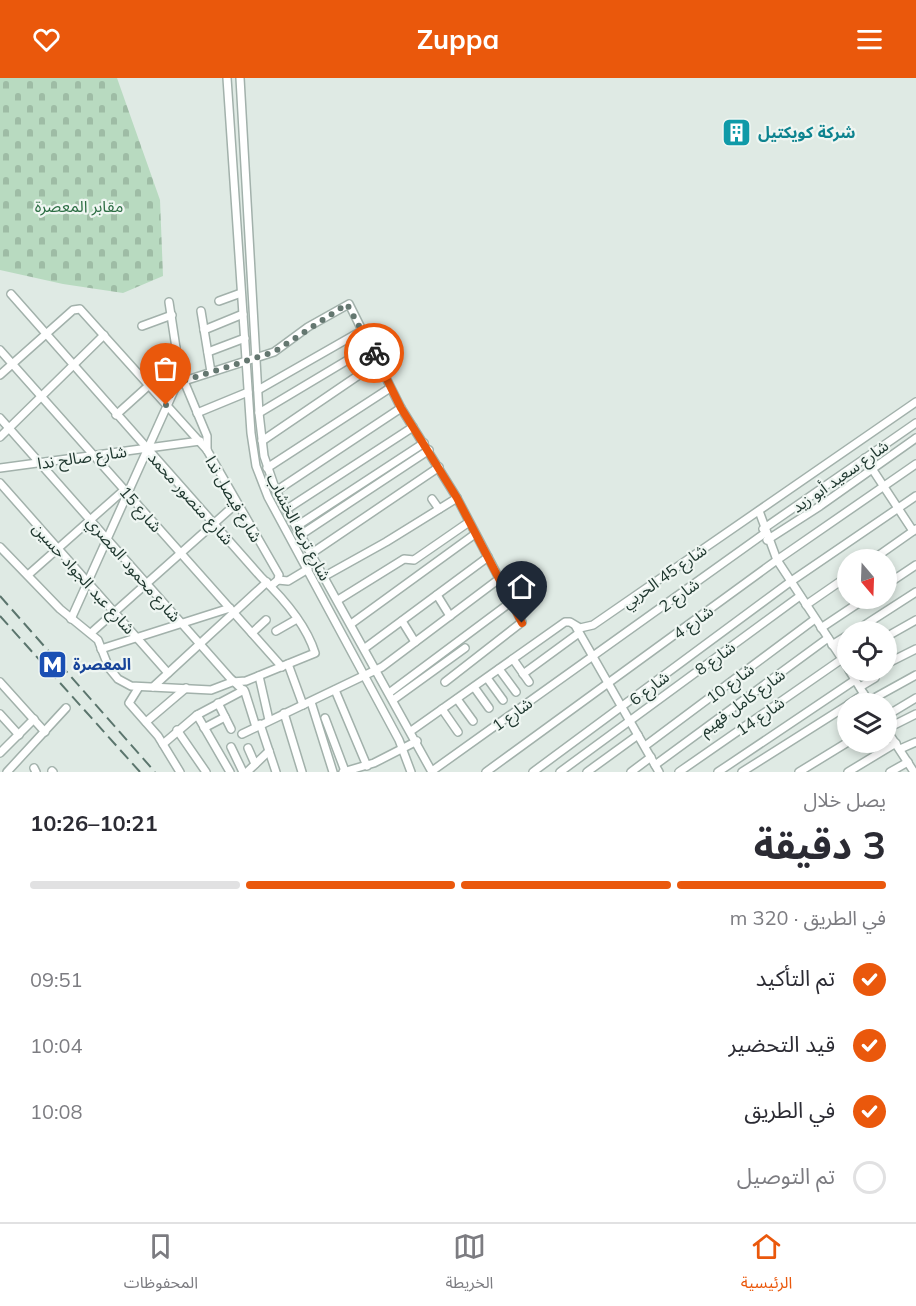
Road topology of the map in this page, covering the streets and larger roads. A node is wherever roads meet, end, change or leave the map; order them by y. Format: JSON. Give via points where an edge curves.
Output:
{"nodes":[{"id":1,"x":227,"y":78,"type":"edge"},
{"id":2,"x":240,"y":78,"type":"edge"},
{"id":3,"x":247,"y":195,"type":"junction"},
{"id":4,"x":234,"y":196,"type":"junction"},
{"id":5,"x":241,"y":293,"type":"junction"},
{"id":6,"x":10,"y":294,"type":"dead end"},
{"id":7,"x":219,"y":301,"type":"dead end"},
{"id":8,"x":170,"y":302,"type":"dead end"},
{"id":9,"x":201,"y":311,"type":"dead end"},
{"id":10,"x":243,"y":314,"type":"junction"},
{"id":11,"x":172,"y":315,"type":"junction"},
{"id":12,"x":142,"y":326,"type":"dead end"},
{"id":13,"x":204,"y":330,"type":"junction"},
{"id":14,"x":363,"y":330,"type":"junction"},
{"id":15,"x":46,"y":334,"type":"junction"},
{"id":16,"x":104,"y":335,"type":"junction"},
{"id":17,"x":245,"y":338,"type":"junction"},
{"id":18,"x":371,"y":346,"type":"junction"},
{"id":19,"x":176,"y":348,"type":"junction"},
{"id":20,"x":0,"y":350,"type":"edge"},
{"id":21,"x":208,"y":352,"type":"junction"},
{"id":22,"x":257,"y":357,"type":"junction"},
{"id":23,"x":154,"y":359,"type":"dead end"},
{"id":24,"x":177,"y":360,"type":"junction"},
{"id":25,"x":246,"y":361,"type":"junction"},
{"id":26,"x":378,"y":362,"type":"junction"},
{"id":27,"x":12,"y":364,"type":"junction"},
{"id":28,"x":73,"y":365,"type":"junction"},
{"id":29,"x":212,"y":372,"type":"junction"},
{"id":30,"x":0,"y":375,"type":"edge"},
{"id":31,"x":183,"y":381,"type":"junction"},
{"id":32,"x":149,"y":385,"type":"junction"},
{"id":33,"x":176,"y":386,"type":"junction"},
{"id":34,"x":390,"y":388,"type":"junction"},
{"id":35,"x":258,"y":390,"type":"junction"},
{"id":36,"x":248,"y":392,"type":"junction"},
{"id":37,"x":41,"y":397,"type":"junction"},
{"id":38,"x":916,"y":402,"type":"edge"},
{"id":39,"x":166,"y":405,"type":"junction"},
{"id":40,"x":401,"y":408,"type":"junction"},
{"id":41,"x":259,"y":412,"type":"junction"},
{"id":42,"x":197,"y":413,"type":"junction"},
{"id":43,"x":116,"y":415,"type":"junction"},
{"id":44,"x":0,"y":418,"type":"edge"},
{"id":45,"x":916,"y":423,"type":"edge"},
{"id":46,"x":413,"y":427,"type":"junction"},
{"id":47,"x":9,"y":428,"type":"junction"},
{"id":48,"x":0,"y":437,"type":"edge"},
{"id":49,"x":916,"y":438,"type":"edge"},
{"id":50,"x":200,"y":441,"type":"junction"},
{"id":51,"x":262,"y":441,"type":"junction"},
{"id":52,"x":426,"y":446,"type":"junction"},
{"id":53,"x":146,"y":449,"type":"junction"},
{"id":54,"x":207,"y":450,"type":"junction"},
{"id":55,"x":95,"y":456,"type":"junction"},
{"id":56,"x":865,"y":458,"type":"junction"},
{"id":57,"x":40,"y":463,"type":"junction"},
{"id":58,"x":916,"y":464,"type":"edge"},
{"id":59,"x":439,"y":467,"type":"junction"},
{"id":60,"x":0,"y":468,"type":"edge"},
{"id":61,"x":267,"y":468,"type":"junction"},
{"id":62,"x":872,"y":469,"type":"junction"},
{"id":63,"x":0,"y":483,"type":"edge"},
{"id":64,"x":884,"y":486,"type":"junction"},
{"id":65,"x":125,"y":491,"type":"junction"},
{"id":66,"x":276,"y":491,"type":"junction"},
{"id":67,"x":916,"y":496,"type":"edge"},
{"id":68,"x":457,"y":498,"type":"junction"},
{"id":69,"x":432,"y":499,"type":"dead end"},
{"id":70,"x":237,"y":503,"type":"junction"},
{"id":71,"x":898,"y":508,"type":"junction"},
{"id":72,"x":287,"y":509,"type":"junction"},
{"id":73,"x":439,"y":509,"type":"junction"},
{"id":74,"x":759,"y":511,"type":"junction"},
{"id":75,"x":90,"y":520,"type":"junction"},
{"id":76,"x":469,"y":522,"type":"junction"},
{"id":77,"x":214,"y":523,"type":"junction"},
{"id":78,"x":297,"y":526,"type":"junction"},
{"id":79,"x":915,"y":530,"type":"edge"},
{"id":80,"x":302,"y":534,"type":"junction"},
{"id":81,"x":475,"y":534,"type":"junction"},
{"id":82,"x":765,"y":534,"type":"junction"},
{"id":83,"x":106,"y":538,"type":"junction"},
{"id":84,"x":0,"y":547,"type":"edge"},
{"id":85,"x":58,"y":548,"type":"junction"},
{"id":86,"x":888,"y":549,"type":"edge"},
{"id":87,"x":180,"y":552,"type":"junction"},
{"id":88,"x":312,"y":553,"type":"junction"},
{"id":89,"x":488,"y":557,"type":"junction"},
{"id":90,"x":777,"y":560,"type":"junction"},
{"id":91,"x":916,"y":565,"type":"edge"},
{"id":92,"x":308,"y":569,"type":"junction"},
{"id":93,"x":28,"y":575,"type":"junction"},
{"id":94,"x":325,"y":576,"type":"junction"},
{"id":95,"x":897,"y":578,"type":"edge"},
{"id":96,"x":499,"y":579,"type":"junction"},
{"id":97,"x":87,"y":581,"type":"junction"},
{"id":98,"x":146,"y":582,"type":"junction"},
{"id":99,"x":272,"y":582,"type":"junction"},
{"id":100,"x":790,"y":582,"type":"junction"},
{"id":101,"x":837,"y":584,"type":"edge"},
{"id":102,"x":916,"y":592,"type":"edge"},
{"id":103,"x":437,"y":595,"type":"junction"},
{"id":104,"x":800,"y":596,"type":"junction"},
{"id":105,"x":338,"y":600,"type":"junction"},
{"id":106,"x":511,"y":602,"type":"junction"},
{"id":107,"x":806,"y":605,"type":"junction"},
{"id":108,"x":850,"y":609,"type":"edge"},
{"id":109,"x":232,"y":610,"type":"junction"},
{"id":110,"x":114,"y":611,"type":"junction"},
{"id":111,"x":450,"y":616,"type":"junction"},
{"id":112,"x":71,"y":619,"type":"junction"},
{"id":113,"x":297,"y":619,"type":"junction"},
{"id":114,"x":815,"y":619,"type":"junction"},
{"id":115,"x":266,"y":620,"type":"dead end"},
{"id":116,"x":916,"y":620,"type":"edge"},
{"id":117,"x":402,"y":621,"type":"junction"},
{"id":118,"x":871,"y":621,"type":"edge"},
{"id":119,"x":182,"y":624,"type":"junction"},
{"id":120,"x":351,"y":624,"type":"junction"},
{"id":121,"x":821,"y":628,"type":"junction"},
{"id":122,"x":577,"y":630,"type":"junction"},
{"id":123,"x":276,"y":631,"type":"dead end"},
{"id":124,"x":897,"y":631,"type":"edge"},
{"id":125,"x":90,"y":633,"type":"junction"},
{"id":126,"x":252,"y":633,"type":"junction"},
{"id":127,"x":138,"y":638,"type":"junction"},
{"id":128,"x":837,"y":639,"type":"edge"},
{"id":129,"x":459,"y":640,"type":"junction"},
{"id":130,"x":415,"y":642,"type":"junction"},
{"id":131,"x":830,"y":642,"type":"junction"},
{"id":132,"x":200,"y":644,"type":"junction"},
{"id":133,"x":365,"y":648,"type":"junction"},
{"id":134,"x":465,"y":648,"type":"junction"},
{"id":135,"x":916,"y":649,"type":"edge"},
{"id":136,"x":101,"y":650,"type":"junction"},
{"id":137,"x":837,"y":652,"type":"edge"},
{"id":138,"x":592,"y":656,"type":"junction"},
{"id":139,"x":897,"y":658,"type":"edge"},
{"id":140,"x":513,"y":659,"type":"junction"},
{"id":141,"x":474,"y":661,"type":"junction"},
{"id":142,"x":285,"y":666,"type":"junction"},
{"id":143,"x":499,"y":669,"type":"junction"},
{"id":144,"x":376,"y":670,"type":"junction"},
{"id":145,"x":168,"y":673,"type":"junction"},
{"id":146,"x":523,"y":674,"type":"junction"},
{"id":147,"x":366,"y":675,"type":"junction"},
{"id":148,"x":837,"y":675,"type":"edge"},
{"id":149,"x":916,"y":675,"type":"edge"},
{"id":150,"x":259,"y":676,"type":"junction"},
{"id":151,"x":487,"y":678,"type":"junction"},
{"id":152,"x":837,"y":678,"type":"edge"},
{"id":153,"x":857,"y":681,"type":"edge"},
{"id":154,"x":870,"y":681,"type":"edge"},
{"id":155,"x":235,"y":682,"type":"junction"},
{"id":156,"x":446,"y":682,"type":"dead end"},
{"id":157,"x":529,"y":682,"type":"dead end"},
{"id":158,"x":0,"y":683,"type":"edge"},
{"id":159,"x":609,"y":684,"type":"junction"},
{"id":160,"x":139,"y":687,"type":"junction"},
{"id":161,"x":153,"y":687,"type":"junction"},
{"id":162,"x":474,"y":687,"type":"junction"},
{"id":163,"x":860,"y":687,"type":"junction"},
{"id":164,"x":186,"y":688,"type":"junction"},
{"id":165,"x":244,"y":690,"type":"junction"},
{"id":166,"x":335,"y":690,"type":"junction"},
{"id":167,"x":516,"y":692,"type":"dead end"},
{"id":168,"x":864,"y":693,"type":"edge"},
{"id":169,"x":880,"y":693,"type":"edge"},
{"id":170,"x":391,"y":696,"type":"junction"},
{"id":171,"x":916,"y":698,"type":"edge"},
{"id":172,"x":457,"y":699,"type":"junction"},
{"id":173,"x":503,"y":700,"type":"dead end"},
{"id":174,"x":311,"y":702,"type":"junction"},
{"id":175,"x":218,"y":703,"type":"junction"},
{"id":176,"x":303,"y":705,"type":"junction"},
{"id":177,"x":66,"y":708,"type":"dead end"},
{"id":178,"x":489,"y":708,"type":"dead end"},
{"id":179,"x":622,"y":708,"type":"junction"},
{"id":180,"x":442,"y":709,"type":"junction"},
{"id":181,"x":897,"y":709,"type":"edge"},
{"id":182,"x":837,"y":711,"type":"edge"},
{"id":183,"x":284,"y":713,"type":"junction"},
{"id":184,"x":0,"y":714,"type":"edge"},
{"id":185,"x":916,"y":714,"type":"edge"},
{"id":186,"x":197,"y":715,"type":"junction"},
{"id":187,"x":225,"y":717,"type":"junction"},
{"id":188,"x":325,"y":718,"type":"dead end"},
{"id":189,"x":34,"y":720,"type":"junction"},
{"id":190,"x":269,"y":720,"type":"junction"},
{"id":191,"x":473,"y":721,"type":"dead end"},
{"id":192,"x":630,"y":721,"type":"junction"},
{"id":193,"x":146,"y":722,"type":"junction"},
{"id":194,"x":897,"y":724,"type":"edge"},
{"id":195,"x":258,"y":726,"type":"junction"},
{"id":196,"x":204,"y":728,"type":"junction"},
{"id":197,"x":231,"y":729,"type":"dead end"},
{"id":198,"x":177,"y":730,"type":"junction"},
{"id":199,"x":45,"y":732,"type":"junction"},
{"id":200,"x":411,"y":732,"type":"junction"},
{"id":201,"x":458,"y":732,"type":"dead end"},
{"id":202,"x":242,"y":734,"type":"dead end"},
{"id":203,"x":19,"y":735,"type":"junction"},
{"id":204,"x":638,"y":735,"type":"junction"},
{"id":205,"x":417,"y":741,"type":"junction"},
{"id":206,"x":916,"y":742,"type":"edge"},
{"id":207,"x":163,"y":744,"type":"junction"},
{"id":208,"x":645,"y":746,"type":"junction"},
{"id":209,"x":898,"y":746,"type":"junction"},
{"id":210,"x":231,"y":747,"type":"dead end"},
{"id":211,"x":248,"y":748,"type":"dead end"},
{"id":212,"x":837,"y":749,"type":"edge"},
{"id":213,"x":401,"y":750,"type":"junction"},
{"id":214,"x":269,"y":752,"type":"junction"},
{"id":215,"x":0,"y":753,"type":"edge"},
{"id":216,"x":651,"y":757,"type":"junction"},
{"id":217,"x":255,"y":764,"type":"junction"},
{"id":218,"x":371,"y":765,"type":"junction"},
{"id":219,"x":912,"y":766,"type":"edge"},
{"id":220,"x":657,"y":769,"type":"edge"},
{"id":221,"x":9,"y":771,"type":"edge"},
{"id":222,"x":180,"y":772,"type":"edge"},
{"id":223,"x":206,"y":772,"type":"edge"},
{"id":224,"x":229,"y":772,"type":"edge"},
{"id":225,"x":245,"y":772,"type":"edge"},
{"id":226,"x":276,"y":772,"type":"edge"},
{"id":227,"x":302,"y":772,"type":"edge"},
{"id":228,"x":333,"y":772,"type":"edge"},
{"id":229,"x":344,"y":772,"type":"edge"},
{"id":230,"x":376,"y":772,"type":"edge"},
{"id":231,"x":411,"y":772,"type":"edge"},
{"id":232,"x":432,"y":772,"type":"edge"},
{"id":233,"x":486,"y":772,"type":"edge"},
{"id":234,"x":533,"y":772,"type":"edge"},
{"id":235,"x":560,"y":772,"type":"edge"},
{"id":236,"x":587,"y":772,"type":"edge"},
{"id":237,"x":631,"y":772,"type":"edge"},
{"id":238,"x":679,"y":772,"type":"edge"},
{"id":239,"x":718,"y":772,"type":"edge"},
{"id":240,"x":742,"y":772,"type":"edge"},
{"id":241,"x":799,"y":772,"type":"edge"},
{"id":242,"x":848,"y":772,"type":"edge"},
{"id":243,"x":890,"y":772,"type":"edge"}],
"edges":[{"from":1,"to":4,"type":"street","name":"شارع ترعه الخشاب"},
{"from":2,"to":3,"type":"street","name":"شارع ترعه الخشاب"},
{"from":3,"to":4,"type":"street"},
{"from":3,"to":22,"type":"street","name":"شارع ترعه الخشاب"},
{"from":4,"to":5,"type":"street","name":"شارع ترعه الخشاب"},
{"from":5,"to":7,"type":"street"},
{"from":5,"to":10,"type":"street","name":"شارع ترعه الخشاب"},
{"from":6,"to":15,"type":"street","name":"شارع منصور محمد"},
{"from":8,"to":11,"type":"street"},
{"from":9,"to":13,"type":"street"},
{"from":10,"to":13,"type":"street"},
{"from":10,"to":17,"type":"street","name":"شارع ترعه الخشاب"},
{"from":11,"to":12,"type":"street"},
{"from":11,"to":19,"type":"street"},
{"from":13,"to":21,"type":"street"},
{"from":14,"to":18,"type":"street"},
{"from":14,"to":22,"type":"street","via":[[347,304],[280,349]]},
{"from":14,"to":35,"type":"street"},
{"from":15,"to":16,"type":"street","name":"شارع فيصل ندا","via":[[74,308],[80,309]]},
{"from":15,"to":27,"type":"street"},
{"from":15,"to":28,"type":"street","name":"شارع منصور محمد"},
{"from":16,"to":28,"type":"street"},
{"from":16,"to":32,"type":"street","name":"شارع فيصل ندا"},
{"from":17,"to":21,"type":"street"},
{"from":17,"to":25,"type":"street","name":"شارع ترعه الخشاب"},
{"from":18,"to":26,"type":"street"},
{"from":18,"to":41,"type":"street"},
{"from":19,"to":23,"type":"street"},
{"from":19,"to":24,"type":"street"},
{"from":20,"to":27,"type":"street","name":"شارع 15"},
{"from":21,"to":29,"type":"street"},
{"from":22,"to":25,"type":"street"},
{"from":22,"to":35,"type":"street","name":"شارع ترعه الخشاب"},
{"from":24,"to":32,"type":"street"},
{"from":24,"to":33,"type":"street"},
{"from":25,"to":29,"type":"street"},
{"from":25,"to":36,"type":"street","name":"شارع ترعه الخشاب"},
{"from":26,"to":34,"type":"street"},
{"from":26,"to":51,"type":"street"},
{"from":27,"to":30,"type":"street"},
{"from":27,"to":37,"type":"street","name":"شارع 15"},
{"from":28,"to":37,"type":"street"},
{"from":28,"to":43,"type":"street","name":"شارع منصور محمد"},
{"from":29,"to":31,"type":"street"},
{"from":31,"to":33,"type":"street"},
{"from":31,"to":42,"type":"street"},
{"from":32,"to":39,"type":"street","name":"شارع فيصل ندا"},
{"from":32,"to":43,"type":"street"},
{"from":33,"to":39,"type":"street"},
{"from":34,"to":40,"type":"street"},
{"from":34,"to":61,"type":"street"},
{"from":35,"to":41,"type":"street","name":"شارع ترعه الخشاب"},
{"from":36,"to":42,"type":"street"},
{"from":36,"to":92,"type":"street","name":"شارع ترعه الخشاب","via":[[253,449],[261,482]]},
{"from":37,"to":47,"type":"street"},
{"from":37,"to":55,"type":"street","name":"شارع 15"},
{"from":38,"to":74,"type":"street","name":"شارع 45 الحربي"},
{"from":39,"to":50,"type":"street","name":"شارع فيصل ندا"},
{"from":39,"to":53,"type":"street"},
{"from":40,"to":46,"type":"street"},
{"from":40,"to":66,"type":"street"},
{"from":41,"to":51,"type":"street","name":"شارع ترعه الخشاب"},
{"from":42,"to":54,"type":"street","via":[[207,436]]},
{"from":43,"to":53,"type":"street","name":"شارع منصور محمد"},
{"from":44,"to":47,"type":"street","name":"شارع محمود المصري"},
{"from":45,"to":56,"type":"street","name":"شارع سعيد أبو زيد"},
{"from":46,"to":52,"type":"street"},
{"from":46,"to":72,"type":"street"},
{"from":47,"to":48,"type":"street"},
{"from":47,"to":57,"type":"street","name":"شارع محمود المصري"},
{"from":49,"to":62,"type":"street"},
{"from":50,"to":53,"type":"street","name":"شارع صالح ندا"},
{"from":50,"to":54,"type":"street","name":"شارع فيصل ندا"},
{"from":51,"to":61,"type":"street","name":"شارع ترعه الخشاب"},
{"from":52,"to":59,"type":"street"},
{"from":52,"to":78,"type":"street"},
{"from":52,"to":80,"type":"street"},
{"from":53,"to":55,"type":"street","name":"شارع صالح ندا"},
{"from":53,"to":65,"type":"street"},
{"from":53,"to":77,"type":"street","name":"شارع منصور محمد"},
{"from":54,"to":70,"type":"street","name":"شارع فيصل ندا"},
{"from":55,"to":57,"type":"street","name":"شارع صالح ندا"},
{"from":55,"to":65,"type":"street","name":"شارع 15"},
{"from":56,"to":62,"type":"street"},
{"from":56,"to":82,"type":"street","name":"شارع سعيد أبو زيد"},
{"from":57,"to":60,"type":"street","name":"شارع صالح ندا"},
{"from":57,"to":75,"type":"street","name":"شارع محمود المصري"},
{"from":58,"to":64,"type":"street","name":"شارع 4"},
{"from":59,"to":68,"type":"street"},
{"from":59,"to":88,"type":"street"},
{"from":61,"to":66,"type":"street","name":"شارع ترعه الخشاب"},
{"from":62,"to":64,"type":"street"},
{"from":62,"to":82,"type":"street","via":[[820,506]]},
{"from":63,"to":85,"type":"street","name":"شارع عبد الجواد حسين"},
{"from":64,"to":71,"type":"street"},
{"from":64,"to":90,"type":"street","name":"شارع 4"},
{"from":65,"to":75,"type":"street"},
{"from":65,"to":83,"type":"street"},
{"from":65,"to":87,"type":"street","name":"شارع 15"},
{"from":66,"to":72,"type":"street","name":"شارع ترعه الخشاب"},
{"from":67,"to":71,"type":"street","name":"شارع 6"},
{"from":68,"to":73,"type":"street"},
{"from":68,"to":76,"type":"street"},
{"from":69,"to":73,"type":"street"},
{"from":70,"to":77,"type":"street"},
{"from":70,"to":99,"type":"street","name":"شارع فيصل ندا","via":[[278,573]]},
{"from":71,"to":79,"type":"street"},
{"from":71,"to":100,"type":"street","name":"شارع 6"},
{"from":72,"to":78,"type":"street","name":"شارع ترعه الخشاب"},
{"from":73,"to":94,"type":"street"},
{"from":74,"to":82,"type":"street"},
{"from":74,"to":122,"type":"street","name":"شارع 45 الحربي","via":[[593,625]]},
{"from":75,"to":83,"type":"street","name":"شارع محمود المصري"},
{"from":75,"to":85,"type":"street"},
{"from":76,"to":81,"type":"street"},
{"from":76,"to":105,"type":"street","via":[[414,560],[405,559]]},
{"from":77,"to":87,"type":"street"},
{"from":77,"to":99,"type":"street","name":"شارع منصور محمد"},
{"from":78,"to":80,"type":"street","name":"شارع ترعه الخشاب"},
{"from":79,"to":86,"type":"street"},
{"from":80,"to":88,"type":"street","name":"شارع ترعه الخشاب"},
{"from":81,"to":89,"type":"street"},
{"from":81,"to":120,"type":"street"},
{"from":82,"to":90,"type":"street"},
{"from":82,"to":138,"type":"street","name":"شارع 2"},
{"from":83,"to":97,"type":"street"},
{"from":83,"to":98,"type":"street","name":"شارع محمود المصري"},
{"from":84,"to":93,"type":"street"},
{"from":85,"to":93,"type":"street"},
{"from":85,"to":97,"type":"street","name":"شارع عبد الجواد حسين"},
{"from":87,"to":98,"type":"street"},
{"from":87,"to":109,"type":"street","name":"شارع 15"},
{"from":88,"to":94,"type":"street","name":"شارع ترعه الخشاب"},
{"from":89,"to":96,"type":"street"},
{"from":89,"to":103,"type":"street"},
{"from":90,"to":100,"type":"street"},
{"from":90,"to":159,"type":"street","name":"شارع 4"},
{"from":91,"to":95,"type":"street"},
{"from":92,"to":99,"type":"street","via":[[288,580]]},
{"from":92,"to":147,"type":"street","name":"شارع ترعه الخشاب"},
{"from":93,"to":112,"type":"street"},
{"from":94,"to":105,"type":"street","name":"شارع ترعه الخشاب"},
{"from":96,"to":106,"type":"street"},
{"from":96,"to":111,"type":"street"},
{"from":97,"to":110,"type":"street","name":"شارع عبد الجواد حسين"},
{"from":97,"to":112,"type":"street"},
{"from":98,"to":110,"type":"street"},
{"from":98,"to":119,"type":"street","name":"شارع محمود المصري"},
{"from":99,"to":109,"type":"street"},
{"from":99,"to":113,"type":"street","name":"شارع منصور محمد"},
{"from":100,"to":104,"type":"street"},
{"from":100,"to":179,"type":"street","name":"شارع 6"},
{"from":101,"to":107,"type":"street"},
{"from":102,"to":118,"type":"street"},
{"from":103,"to":111,"type":"street"},
{"from":103,"to":117,"type":"street"},
{"from":104,"to":107,"type":"street"},
{"from":104,"to":192,"type":"street","name":"شارع 8"},
{"from":105,"to":120,"type":"street","name":"شارع ترعه الخشاب"},
{"from":106,"to":129,"type":"street"},
{"from":106,"to":141,"type":"street","via":[[521,625]]},
{"from":107,"to":114,"type":"street"},
{"from":108,"to":121,"type":"street"},
{"from":109,"to":119,"type":"street"},
{"from":109,"to":126,"type":"street","name":"شارع 15"},
{"from":109,"to":132,"type":"street"},
{"from":110,"to":125,"type":"street"},
{"from":110,"to":127,"type":"street","name":"شارع عبد الجواد حسين"},
{"from":111,"to":130,"type":"street"},
{"from":112,"to":125,"type":"street"},
{"from":113,"to":123,"type":"street"},
{"from":113,"to":142,"type":"street","name":"شارع منصور محمد","via":[[315,653]]},
{"from":114,"to":121,"type":"street"},
{"from":114,"to":208,"type":"street","name":"شارع 10"},
{"from":115,"to":126,"type":"street"},
{"from":116,"to":124,"type":"street"},
{"from":117,"to":130,"type":"street"},
{"from":117,"to":133,"type":"street"},
{"from":119,"to":127,"type":"street"},
{"from":119,"to":132,"type":"street","name":"شارع محمود المصري"},
{"from":120,"to":133,"type":"street","name":"شارع ترعه الخشاب"},
{"from":121,"to":131,"type":"street"},
{"from":122,"to":138,"type":"street"},
{"from":122,"to":140,"type":"street","name":"شارع 45 الحربي","via":[[565,622]]},
{"from":122,"to":146,"type":"street"},
{"from":125,"to":136,"type":"street"},
{"from":126,"to":142,"type":"street","name":"شارع 15"},
{"from":127,"to":136,"type":"street"},
{"from":127,"to":145,"type":"street","name":"شارع عبد الجواد حسين"},
{"from":128,"to":131,"type":"street","name":"شارع كامل فهيم"},
{"from":129,"to":134,"type":"street"},
{"from":129,"to":170,"type":"street"},
{"from":130,"to":144,"type":"street"},
{"from":131,"to":137,"type":"street"},
{"from":131,"to":220,"type":"street","name":"شارع كامل فهيم"},
{"from":132,"to":145,"type":"street"},
{"from":132,"to":155,"type":"street","name":"شارع محمود المصري"},
{"from":133,"to":144,"type":"street","name":"شارع ترعه الخشاب"},
{"from":134,"to":141,"type":"street"},
{"from":134,"to":170,"type":"street"},
{"from":135,"to":139,"type":"street"},
{"from":136,"to":160,"type":"street","via":[[113,674]]},
{"from":138,"to":159,"type":"street"},
{"from":138,"to":232,"type":"street","name":"شارع 1"},
{"from":140,"to":143,"type":"street","name":"شارع 45 الحربي"},
{"from":140,"to":146,"type":"street"},
{"from":141,"to":156,"type":"street"},
{"from":142,"to":150,"type":"street"},
{"from":142,"to":176,"type":"street"},
{"from":143,"to":151,"type":"street","name":"شارع 45 الحربي"},
{"from":143,"to":167,"type":"street"},
{"from":144,"to":147,"type":"street"},
{"from":144,"to":170,"type":"street","name":"شارع ترعه الخشاب"},
{"from":145,"to":161,"type":"street"},
{"from":146,"to":157,"type":"street"},
{"from":147,"to":166,"type":"street"},
{"from":147,"to":213,"type":"street","name":"شارع ترعه الخشاب"},
{"from":148,"to":238,"type":"street","name":"شارع 14"},
{"from":149,"to":169,"type":"street"},
{"from":150,"to":155,"type":"street"},
{"from":150,"to":190,"type":"street"},
{"from":151,"to":162,"type":"street","name":"شارع 45 الحربي"},
{"from":151,"to":173,"type":"street"},
{"from":152,"to":239,"type":"street"},
{"from":153,"to":163,"type":"street"},
{"from":154,"to":163,"type":"street"},
{"from":155,"to":164,"type":"street","via":[[205,690]]},
{"from":155,"to":165,"type":"street","name":"شارع محمود المصري"},
{"from":158,"to":189,"type":"street"},
{"from":159,"to":179,"type":"street"},
{"from":159,"to":233,"type":"street","name":"شارع 4"},
{"from":160,"to":161,"type":"street"},
{"from":160,"to":193,"type":"street","via":[[129,702]]},
{"from":161,"to":164,"type":"street"},
{"from":162,"to":172,"type":"street","name":"شارع 45 الحربي"},
{"from":162,"to":178,"type":"street"},
{"from":163,"to":168,"type":"street"},
{"from":164,"to":193,"type":"street"},
{"from":165,"to":175,"type":"street"},
{"from":165,"to":195,"type":"street"},
{"from":166,"to":174,"type":"street"},
{"from":166,"to":218,"type":"street"},
{"from":170,"to":200,"type":"street","name":"شارع ترعه الخشاب"},
{"from":171,"to":181,"type":"street"},
{"from":172,"to":180,"type":"street","name":"شارع 45 الحربي"},
{"from":172,"to":191,"type":"street"},
{"from":174,"to":176,"type":"street"},
{"from":174,"to":228,"type":"street"},
{"from":175,"to":186,"type":"street"},
{"from":175,"to":187,"type":"street"},
{"from":176,"to":183,"type":"street"},
{"from":177,"to":199,"type":"street"},
{"from":179,"to":192,"type":"street"},
{"from":179,"to":234,"type":"street","name":"شارع 6"},
{"from":180,"to":200,"type":"street","name":"شارع 45 الحربي"},
{"from":180,"to":201,"type":"street"},
{"from":182,"to":240,"type":"street"},
{"from":183,"to":190,"type":"street"},
{"from":183,"to":227,"type":"street"},
{"from":184,"to":203,"type":"street"},
{"from":185,"to":194,"type":"street"},
{"from":186,"to":196,"type":"street"},
{"from":186,"to":198,"type":"street"},
{"from":187,"to":196,"type":"street"},
{"from":187,"to":197,"type":"street"},
{"from":188,"to":229,"type":"street"},
{"from":189,"to":199,"type":"street"},
{"from":189,"to":203,"type":"street"},
{"from":190,"to":195,"type":"street"},
{"from":192,"to":204,"type":"street"},
{"from":192,"to":235,"type":"street","name":"شارع 8"},
{"from":193,"to":207,"type":"street"},
{"from":195,"to":202,"type":"street"},
{"from":195,"to":214,"type":"street"},
{"from":196,"to":224,"type":"street"},
{"from":198,"to":207,"type":"street"},
{"from":198,"to":223,"type":"street"},
{"from":199,"to":221,"type":"street"},
{"from":200,"to":205,"type":"street","name":"شارع ترعه الخشاب"},
{"from":203,"to":215,"type":"street"},
{"from":204,"to":208,"type":"street"},
{"from":204,"to":236,"type":"street"},
{"from":205,"to":213,"type":"street"},
{"from":205,"to":232,"type":"street","name":"شارع ترعه الخشاب"},
{"from":206,"to":209,"type":"street"},
{"from":207,"to":222,"type":"street"},
{"from":208,"to":216,"type":"street"},
{"from":209,"to":219,"type":"street"},
{"from":209,"to":242,"type":"street"},
{"from":210,"to":225,"type":"street"},
{"from":211,"to":217,"type":"street"},
{"from":212,"to":241,"type":"street"},
{"from":213,"to":218,"type":"street"},
{"from":213,"to":231,"type":"street","name":"شارع ترعه الخشاب"},
{"from":214,"to":217,"type":"street"},
{"from":214,"to":226,"type":"street"},
{"from":216,"to":220,"type":"street"},
{"from":216,"to":237,"type":"street"},
{"from":217,"to":225,"type":"street"},
{"from":218,"to":229,"type":"street"},
{"from":218,"to":230,"type":"street"},
{"from":219,"to":243,"type":"street"}]}
